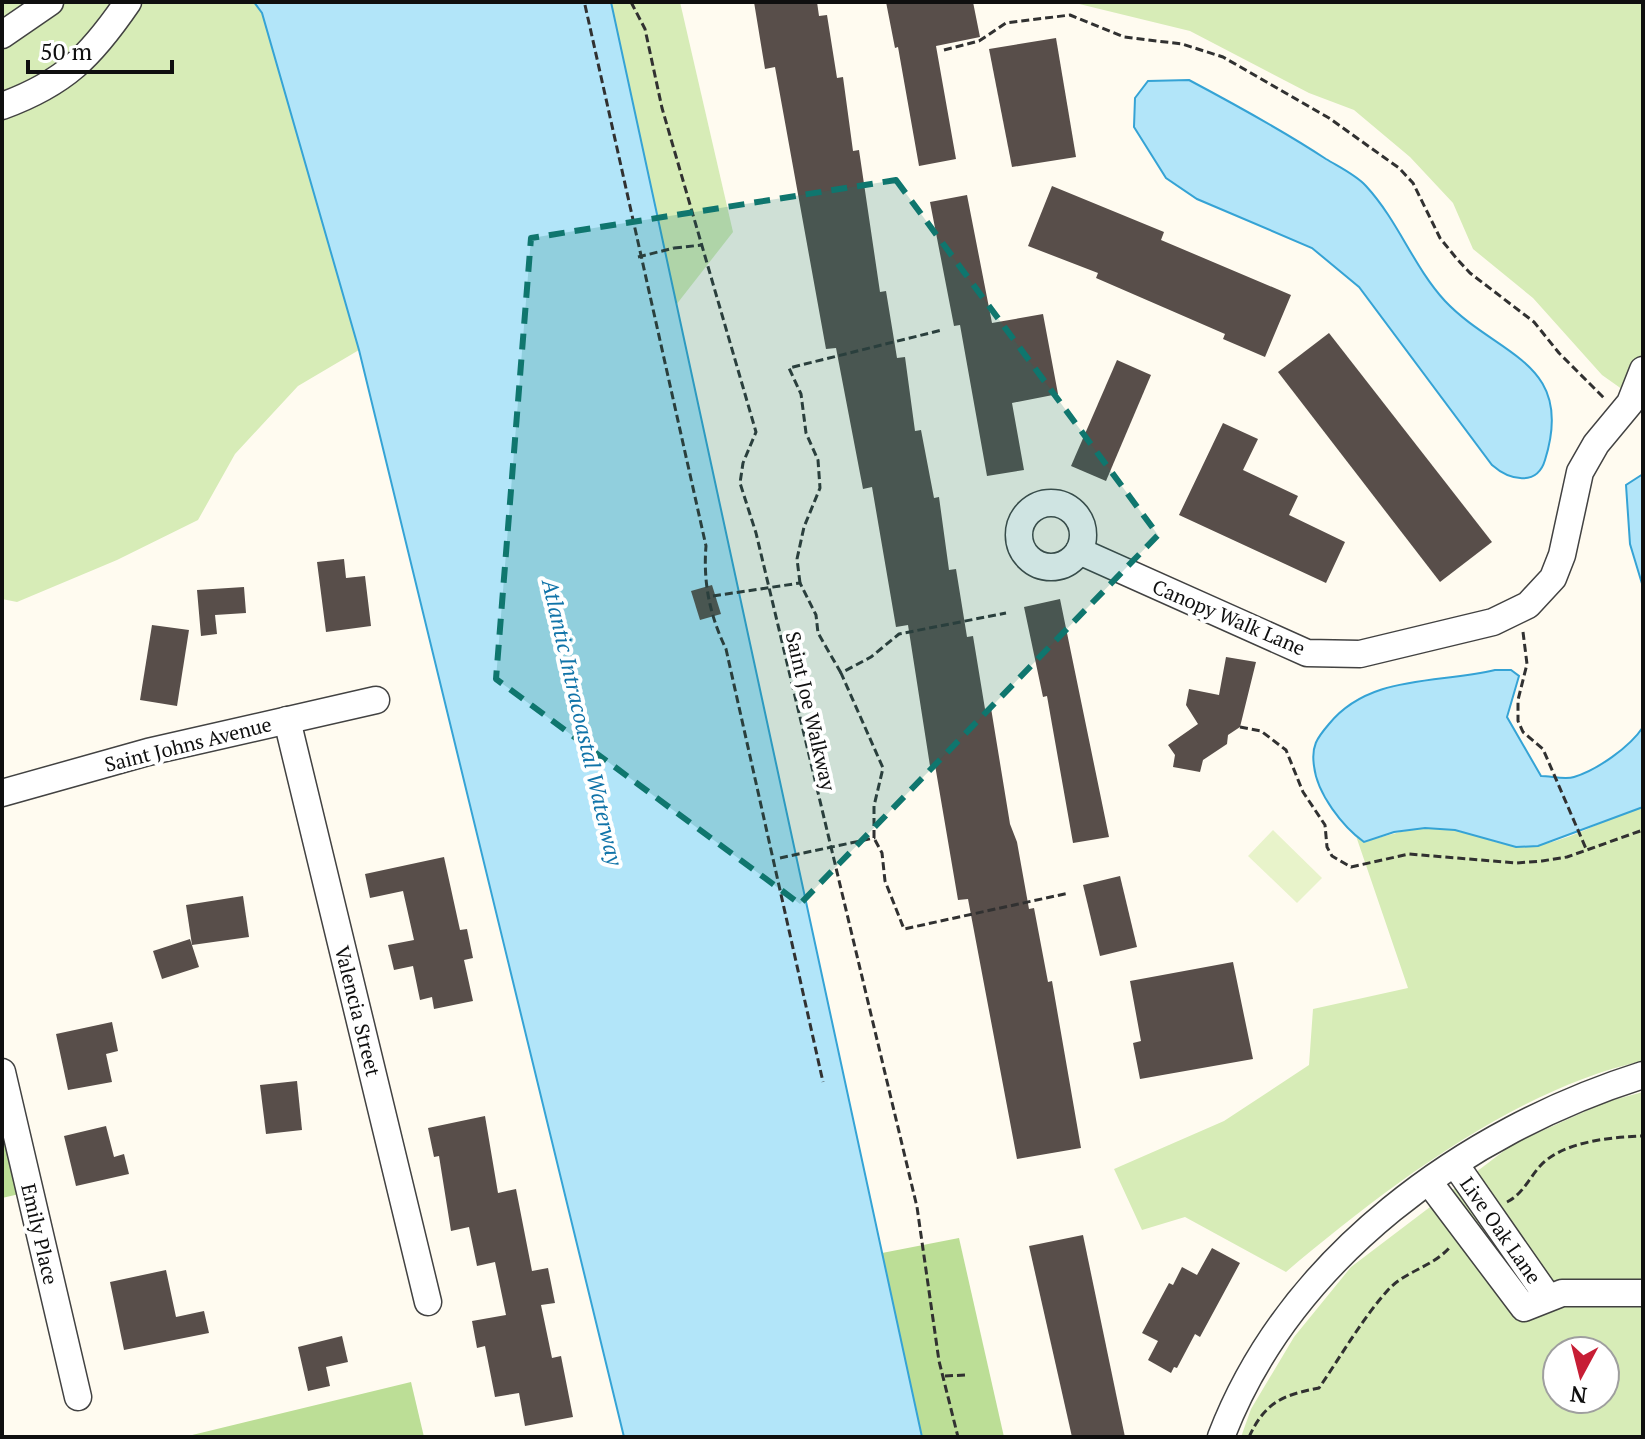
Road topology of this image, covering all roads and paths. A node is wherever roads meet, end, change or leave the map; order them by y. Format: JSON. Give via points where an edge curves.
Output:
{"nodes":[{"id":1,"x":50,"y":2,"type":"edge"},
{"id":2,"x":128,"y":2,"type":"edge"},
{"id":3,"x":631,"y":2,"type":"edge"},
{"id":4,"x":585,"y":5,"type":"dead end"},
{"id":5,"x":2,"y":35,"type":"edge"},
{"id":6,"x":944,"y":50,"type":"dead end"},
{"id":7,"x":2,"y":106,"type":"edge"},
{"id":8,"x":702,"y":245,"type":"junction"},
{"id":9,"x":638,"y":257,"type":"dead end"},
{"id":10,"x":942,"y":330,"type":"dead end"},
{"id":11,"x":1643,"y":370,"type":"edge"},
{"id":12,"x":1623,"y":414,"type":"junction"},
{"id":13,"x":1079,"y":551,"type":"dead end"},
{"id":14,"x":800,"y":583,"type":"junction"},
{"id":15,"x":767,"y":586,"type":"junction"},
{"id":16,"x":713,"y":596,"type":"dead end"},
{"id":17,"x":1518,"y":612,"type":"junction"},
{"id":18,"x":1006,"y":613,"type":"dead end"},
{"id":19,"x":841,"y":673,"type":"junction"},
{"id":20,"x":376,"y":700,"type":"dead end"},
{"id":21,"x":287,"y":720,"type":"junction"},
{"id":22,"x":1240,"y":727,"type":"dead end"},
{"id":23,"x":2,"y":793,"type":"edge"},
{"id":24,"x":1643,"y":830,"type":"edge"},
{"id":25,"x":874,"y":838,"type":"junction"},
{"id":26,"x":830,"y":849,"type":"junction"},
{"id":27,"x":1587,"y":851,"type":"junction"},
{"id":28,"x":780,"y":858,"type":"dead end"},
{"id":29,"x":1069,"y":893,"type":"dead end"},
{"id":30,"x":2,"y":1072,"type":"edge"},
{"id":31,"x":1643,"y":1075,"type":"edge"},
{"id":32,"x":823,"y":1082,"type":"dead end"},
{"id":33,"x":1643,"y":1136,"type":"edge"},
{"id":34,"x":1455,"y":1164,"type":"junction"},
{"id":35,"x":1429,"y":1182,"type":"junction"},
{"id":36,"x":1486,"y":1208,"type":"junction"},
{"id":37,"x":1466,"y":1229,"type":"junction"},
{"id":38,"x":1642,"y":1295,"type":"edge"},
{"id":39,"x":1547,"y":1296,"type":"junction"},
{"id":40,"x":428,"y":1302,"type":"dead end"},
{"id":41,"x":965,"y":1375,"type":"dead end"},
{"id":42,"x":944,"y":1376,"type":"junction"},
{"id":43,"x":78,"y":1397,"type":"dead end"},
{"id":44,"x":958,"y":1437,"type":"edge"},
{"id":45,"x":1221,"y":1437,"type":"edge"},
{"id":46,"x":1249,"y":1437,"type":"edge"}],
"edges":[{"from":1,"to":5,"type":"street"},
{"from":2,"to":7,"type":"street","via":[[77,67]]},
{"from":3,"to":8,"type":"path","name":"Saint Joe Walkway","via":[[645,29]]},
{"from":4,"to":32,"type":"path","via":[[706,546],[704,573],[714,625],[726,649]]},
{"from":6,"to":12,"type":"path","via":[[979,41],[1006,23],[1070,15],[1124,37],[1182,44],[1223,57],[1329,118],[1399,168],[1457,259],[1534,322],[1587,384]]},
{"from":8,"to":9,"type":"path","bridge":true},
{"from":8,"to":15,"type":"path","name":"Saint Joe Walkway","via":[[756,432],[740,483]]},
{"from":10,"to":14,"type":"path","via":[[789,368],[801,394],[820,488],[797,559]]},
{"from":11,"to":12,"type":"street"},
{"from":12,"to":17,"type":"street","via":[[1580,472],[1553,578]]},
{"from":13,"to":17,"type":"street","name":"Canopy Walk Lane","via":[[1307,653],[1360,654]]},
{"from":14,"to":15,"type":"path"},
{"from":14,"to":19,"type":"path","via":[[816,615],[818,633]]},
{"from":15,"to":16,"type":"path"},
{"from":15,"to":26,"type":"path","name":"Saint Joe Walkway"},
{"from":17,"to":27,"type":"path","via":[[1527,664],[1518,721],[1543,749]]},
{"from":18,"to":19,"type":"path","via":[[899,634]]},
{"from":19,"to":25,"type":"path","via":[[883,768],[874,806]]},
{"from":20,"to":21,"type":"street","name":"Saint Johns Avenue"},
{"from":21,"to":23,"type":"street","name":"Saint Johns Avenue"},
{"from":21,"to":40,"type":"street","name":"Valencia Street"},
{"from":22,"to":27,"type":"path","via":[[1261,731],[1292,758],[1303,792],[1325,825],[1327,847],[1341,863],[1360,867],[1409,854],[1517,863]]},
{"from":24,"to":27,"type":"path"},
{"from":25,"to":26,"type":"path"},
{"from":25,"to":29,"type":"path","via":[[904,929]]},
{"from":26,"to":28,"type":"path"},
{"from":26,"to":42,"type":"path","name":"Saint Joe Walkway","via":[[917,1207]]},
{"from":30,"to":43,"type":"street","name":"Emily Place"},
{"from":31,"to":34,"type":"street","via":[[1555,1107]]},
{"from":33,"to":36,"type":"path","via":[[1614,1135],[1561,1152],[1545,1161],[1520,1194]]},
{"from":34,"to":35,"type":"street"},
{"from":34,"to":36,"type":"street","name":"Live Oak Lane"},
{"from":35,"to":37,"type":"street","name":"Live Oak Lane"},
{"from":35,"to":45,"type":"street","via":[[1359,1238],[1307,1291],[1260,1359]]},
{"from":36,"to":39,"type":"street","name":"Live Oak Lane"},
{"from":37,"to":39,"type":"street","name":"Live Oak Lane","via":[[1524,1308]]},
{"from":37,"to":46,"type":"path","via":[[1432,1264],[1389,1289],[1319,1388],[1287,1394],[1268,1408]]},
{"from":38,"to":39,"type":"street","name":"Live Oak Lane"},
{"from":41,"to":42,"type":"path"},
{"from":42,"to":44,"type":"path","name":"Saint Joe Walkway"}]}
